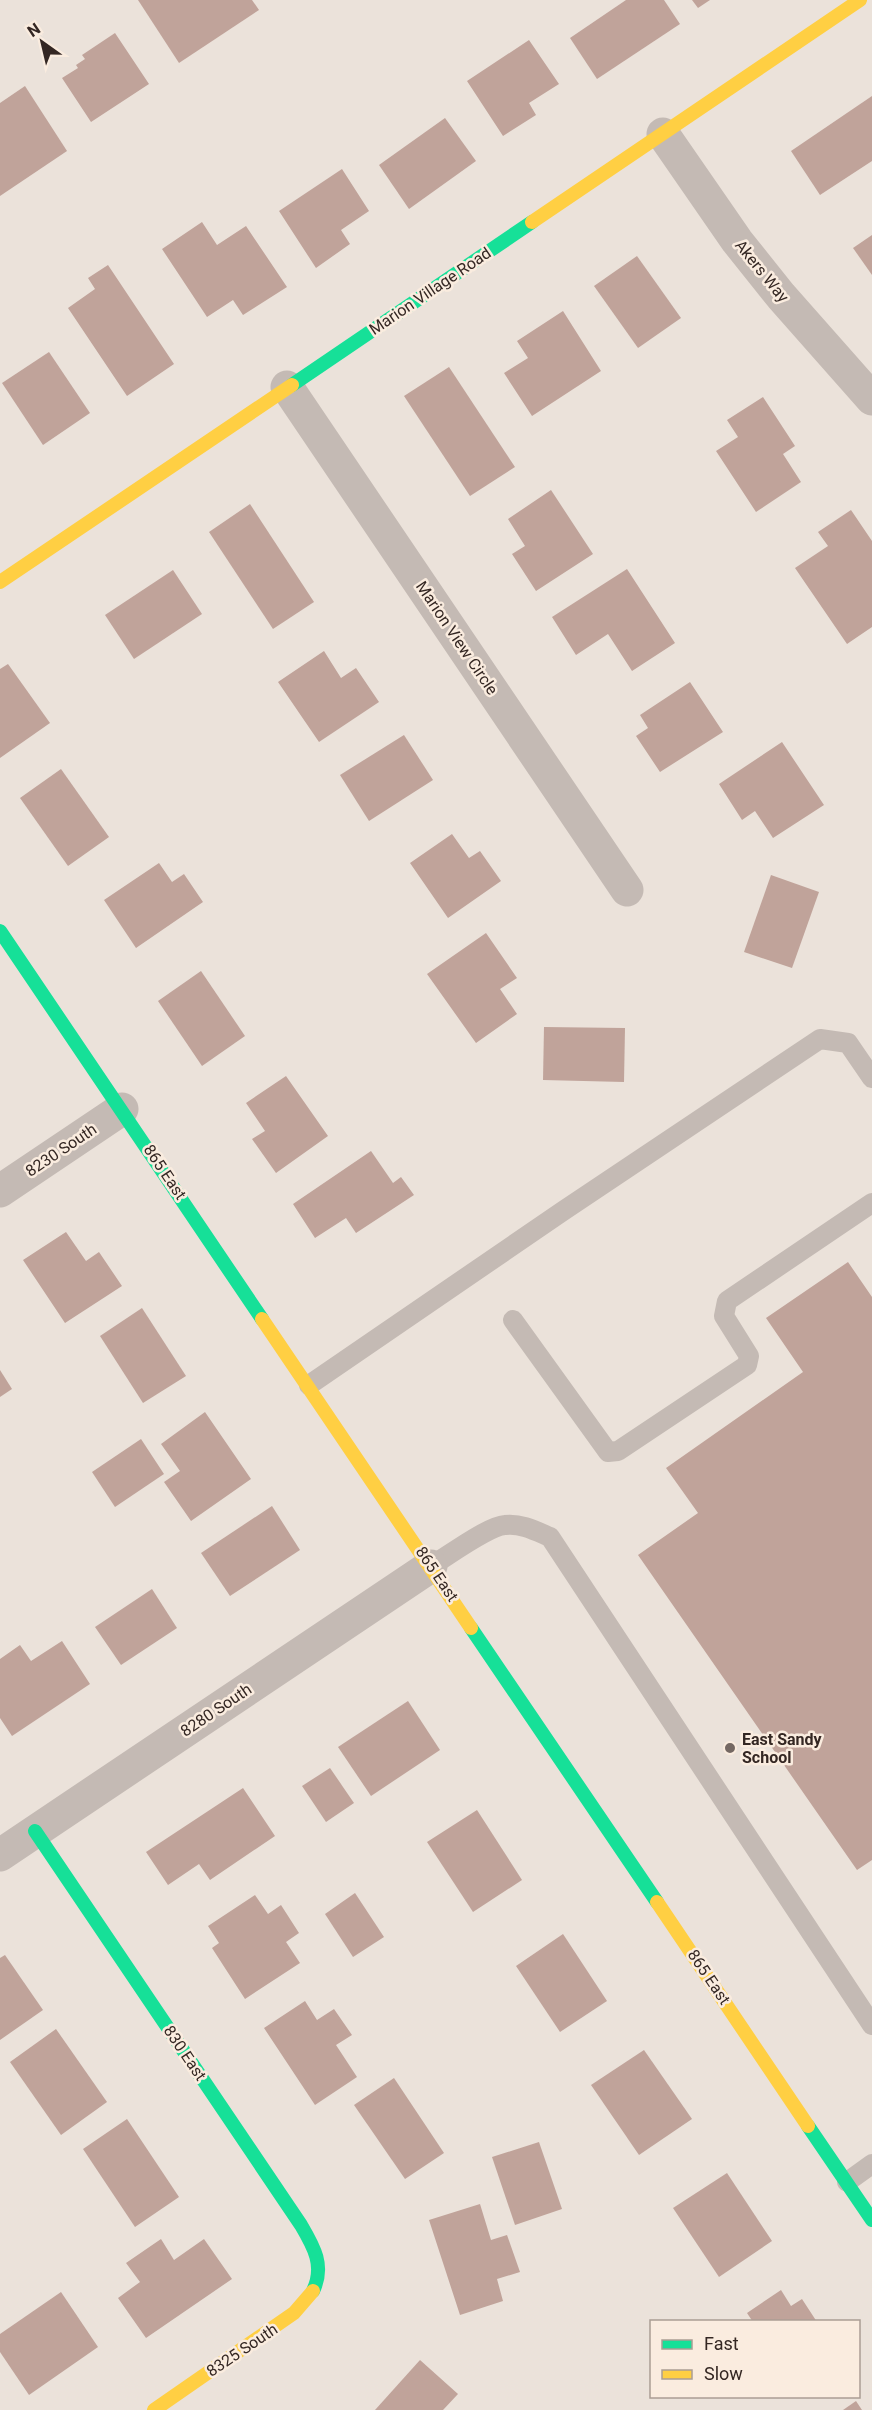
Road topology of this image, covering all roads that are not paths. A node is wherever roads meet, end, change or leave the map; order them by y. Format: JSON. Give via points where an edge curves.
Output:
{"nodes":[{"id":1,"x":860,"y":0,"type":"edge"},
{"id":2,"x":663,"y":134,"type":"junction"},
{"id":3,"x":287,"y":387,"type":"junction"},
{"id":4,"x":872,"y":399,"type":"edge"},
{"id":5,"x":0,"y":582,"type":"edge"},
{"id":6,"x":627,"y":890,"type":"dead end"},
{"id":7,"x":0,"y":930,"type":"edge"},
{"id":8,"x":872,"y":1078,"type":"edge"},
{"id":9,"x":122,"y":1109,"type":"junction"},
{"id":10,"x":0,"y":1191,"type":"edge"},
{"id":11,"x":872,"y":1203,"type":"edge"},
{"id":12,"x":513,"y":1320,"type":"dead end"},
{"id":13,"x":309,"y":1385,"type":"junction"},
{"id":14,"x":431,"y":1566,"type":"junction"},
{"id":15,"x":35,"y":1831,"type":"junction"},
{"id":16,"x":0,"y":1855,"type":"edge"},
{"id":17,"x":868,"y":2012,"type":"edge"},
{"id":18,"x":872,"y":2164,"type":"edge"},
{"id":19,"x":847,"y":2182,"type":"junction"},
{"id":20,"x":872,"y":2220,"type":"edge"},
{"id":21,"x":320,"y":2281,"type":"joint"},
{"id":22,"x":154,"y":2410,"type":"edge"}],
"edges":[{"from":1,"to":2,"type":"street","name":"Marion Village Road"},
{"from":2,"to":3,"type":"street","name":"Marion Village Road"},
{"from":2,"to":4,"type":"street","name":"Akers Way","via":[[737,241]]},
{"from":3,"to":5,"type":"street","name":"Marion Village Road"},
{"from":3,"to":6,"type":"street","name":"Marion View Circle"},
{"from":7,"to":9,"type":"street","name":"865 East"},
{"from":8,"to":13,"type":"lane","via":[[848,1042],[820,1039]]},
{"from":9,"to":10,"type":"street","name":"8230 South"},
{"from":9,"to":13,"type":"street","name":"865 East"},
{"from":11,"to":12,"type":"lane","via":[[728,1301],[724,1316],[749,1356],[747,1365],[618,1451],[608,1452]]},
{"from":13,"to":14,"type":"street","name":"865 East"},
{"from":14,"to":15,"type":"street","name":"8280 South"},
{"from":14,"to":17,"type":"lane","via":[[505,1525],[531,1528],[550,1537]]},
{"from":14,"to":19,"type":"street","name":"865 East"},
{"from":15,"to":16,"type":"street","name":"8280 South"},
{"from":15,"to":21,"type":"street","name":"830 East","via":[[302,2225],[319,2262]]},
{"from":18,"to":19,"type":"lane"},
{"from":19,"to":20,"type":"street","name":"865 East"},
{"from":21,"to":22,"type":"street","name":"8325 South","via":[[310,2298],[278,2326]]}]}
